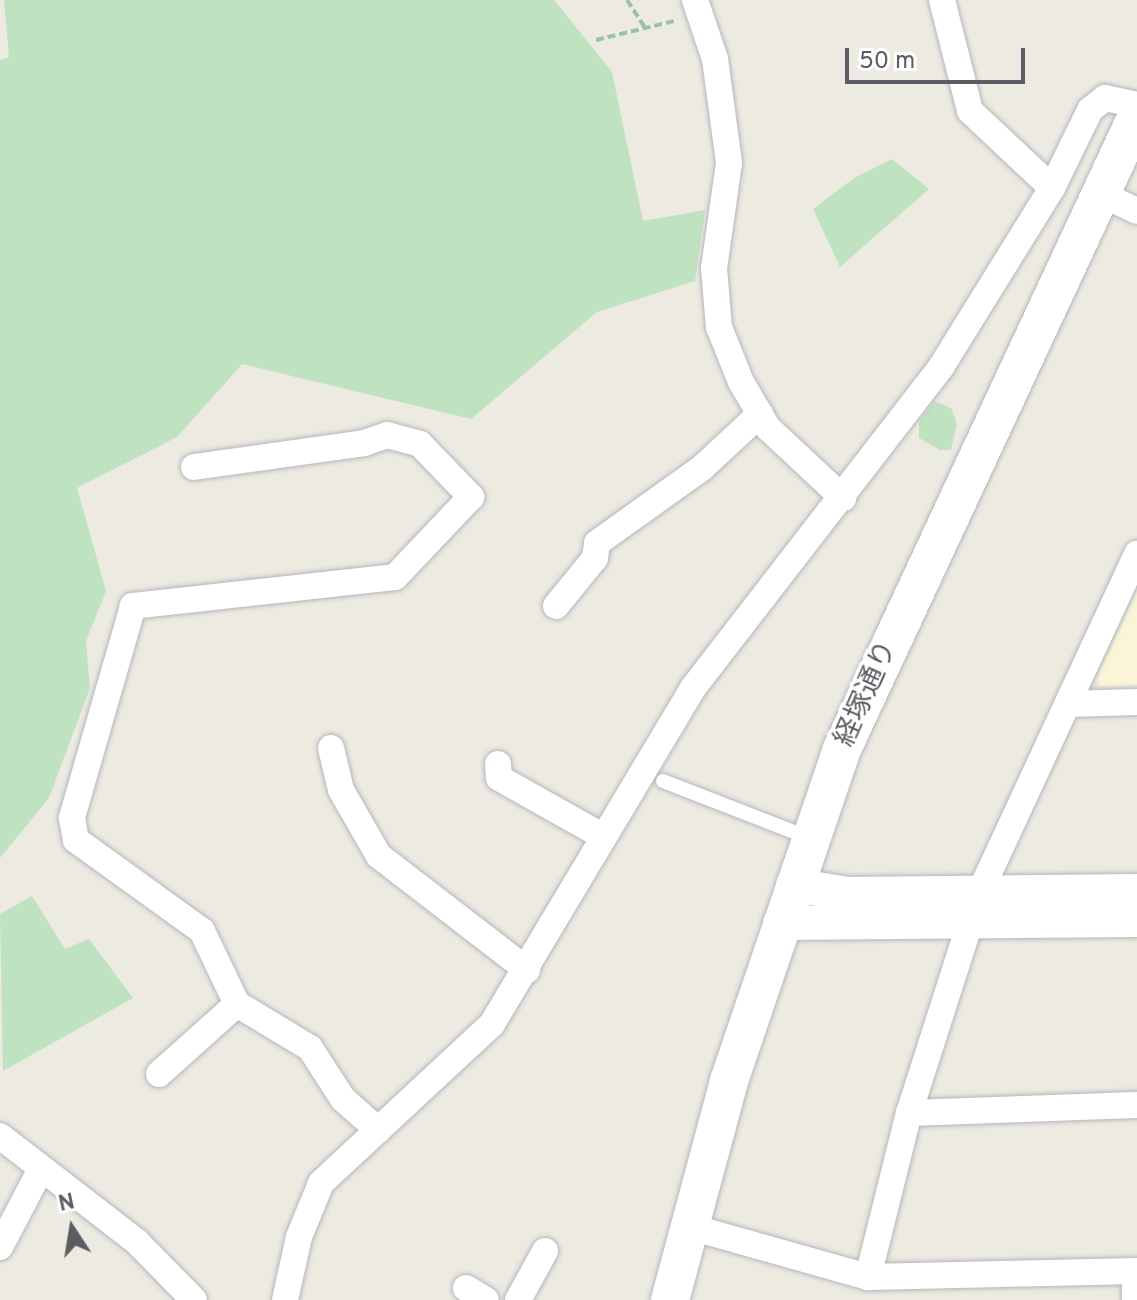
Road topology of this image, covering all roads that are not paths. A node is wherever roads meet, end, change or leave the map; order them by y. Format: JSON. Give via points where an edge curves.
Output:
{"nodes":[{"id":1,"x":942,"y":0,"type":"edge"},
{"id":2,"x":698,"y":8,"type":"edge"},
{"id":3,"x":1137,"y":105,"type":"edge"},
{"id":4,"x":1137,"y":116,"type":"edge"},
{"id":5,"x":1052,"y":188,"type":"junction"},
{"id":6,"x":1099,"y":193,"type":"junction"},
{"id":7,"x":1137,"y":211,"type":"edge"},
{"id":8,"x":760,"y":414,"type":"junction"},
{"id":9,"x":194,"y":467,"type":"dead end"},
{"id":10,"x":843,"y":498,"type":"junction"},
{"id":11,"x":1137,"y":554,"type":"edge"},
{"id":12,"x":556,"y":606,"type":"dead end"},
{"id":13,"x":1137,"y":702,"type":"edge"},
{"id":14,"x":1068,"y":704,"type":"junction"},
{"id":15,"x":331,"y":748,"type":"dead end"},
{"id":16,"x":498,"y":764,"type":"dead end"},
{"id":17,"x":663,"y":781,"type":"dead end"},
{"id":18,"x":604,"y":837,"type":"junction"},
{"id":19,"x":810,"y":838,"type":"junction"},
{"id":20,"x":793,"y":885,"type":"junction"},
{"id":21,"x":1137,"y":891,"type":"edge"},
{"id":22,"x":975,"y":906,"type":"junction"},
{"id":23,"x":1137,"y":920,"type":"edge"},
{"id":24,"x":780,"y":923,"type":"junction"},
{"id":25,"x":527,"y":970,"type":"junction"},
{"id":26,"x":237,"y":1004,"type":"junction"},
{"id":27,"x":159,"y":1074,"type":"dead end"},
{"id":28,"x":1137,"y":1105,"type":"edge"},
{"id":29,"x":909,"y":1113,"type":"junction"},
{"id":30,"x":378,"y":1130,"type":"junction"},
{"id":31,"x":0,"y":1136,"type":"edge"},
{"id":32,"x":41,"y":1169,"type":"junction"},
{"id":33,"x":687,"y":1226,"type":"junction"},
{"id":34,"x":0,"y":1247,"type":"edge"},
{"id":35,"x":545,"y":1251,"type":"dead end"},
{"id":36,"x":1136,"y":1271,"type":"edge"},
{"id":37,"x":868,"y":1277,"type":"junction"},
{"id":38,"x":194,"y":1300,"type":"edge"},
{"id":39,"x":285,"y":1300,"type":"edge"},
{"id":40,"x":518,"y":1300,"type":"edge"},
{"id":41,"x":670,"y":1300,"type":"edge"},
{"id":42,"x":1135,"y":1300,"type":"edge"}],
"edges":[{"from":1,"to":5,"type":"street","via":[[970,111]]},
{"from":2,"to":8,"type":"street","via":[[715,59],[729,163],[714,268],[719,327]]},
{"from":3,"to":5,"type":"street","via":[[1113,97],[1093,105]]},
{"from":4,"to":6,"type":"main road","name":"経塚通り"},
{"from":5,"to":10,"type":"street","via":[[941,367]]},
{"from":6,"to":7,"type":"street"},
{"from":6,"to":19,"type":"main road","name":"経塚通り","via":[[870,684]]},
{"from":8,"to":10,"type":"street"},
{"from":8,"to":12,"type":"street","via":[[703,467],[597,543],[595,558]]},
{"from":9,"to":26,"type":"street","via":[[364,443],[387,435],[420,444],[471,497],[395,577],[133,606],[72,818],[76,840],[202,931]]},
{"from":10,"to":18,"type":"street","via":[[693,688]]},
{"from":11,"to":14,"type":"street"},
{"from":13,"to":14,"type":"street"},
{"from":14,"to":22,"type":"street"},
{"from":15,"to":25,"type":"street","via":[[341,790],[379,856]]},
{"from":16,"to":18,"type":"street","via":[[499,778]]},
{"from":17,"to":19,"type":"lane"},
{"from":18,"to":25,"type":"street"},
{"from":19,"to":20,"type":"main road","name":"経塚通り"},
{"from":20,"to":22,"type":"street"},
{"from":20,"to":24,"type":"main road","name":"経塚通り"},
{"from":21,"to":22,"type":"street"},
{"from":22,"to":23,"type":"street"},
{"from":22,"to":24,"type":"street"},
{"from":22,"to":29,"type":"street"},
{"from":24,"to":33,"type":"main road","name":"経塚通り"},
{"from":25,"to":30,"type":"street","via":[[492,1024]]},
{"from":26,"to":27,"type":"street"},
{"from":26,"to":30,"type":"street","via":[[310,1048],[343,1099]]},
{"from":28,"to":29,"type":"street"},
{"from":29,"to":37,"type":"street"},
{"from":30,"to":39,"type":"street","via":[[321,1183],[299,1237]]},
{"from":31,"to":32,"type":"street"},
{"from":32,"to":34,"type":"street"},
{"from":32,"to":38,"type":"street","via":[[137,1242]]},
{"from":33,"to":37,"type":"street"},
{"from":33,"to":41,"type":"main road","name":"経塚通り"},
{"from":35,"to":40,"type":"street"},
{"from":36,"to":37,"type":"street"},
{"from":36,"to":42,"type":"street"}]}
